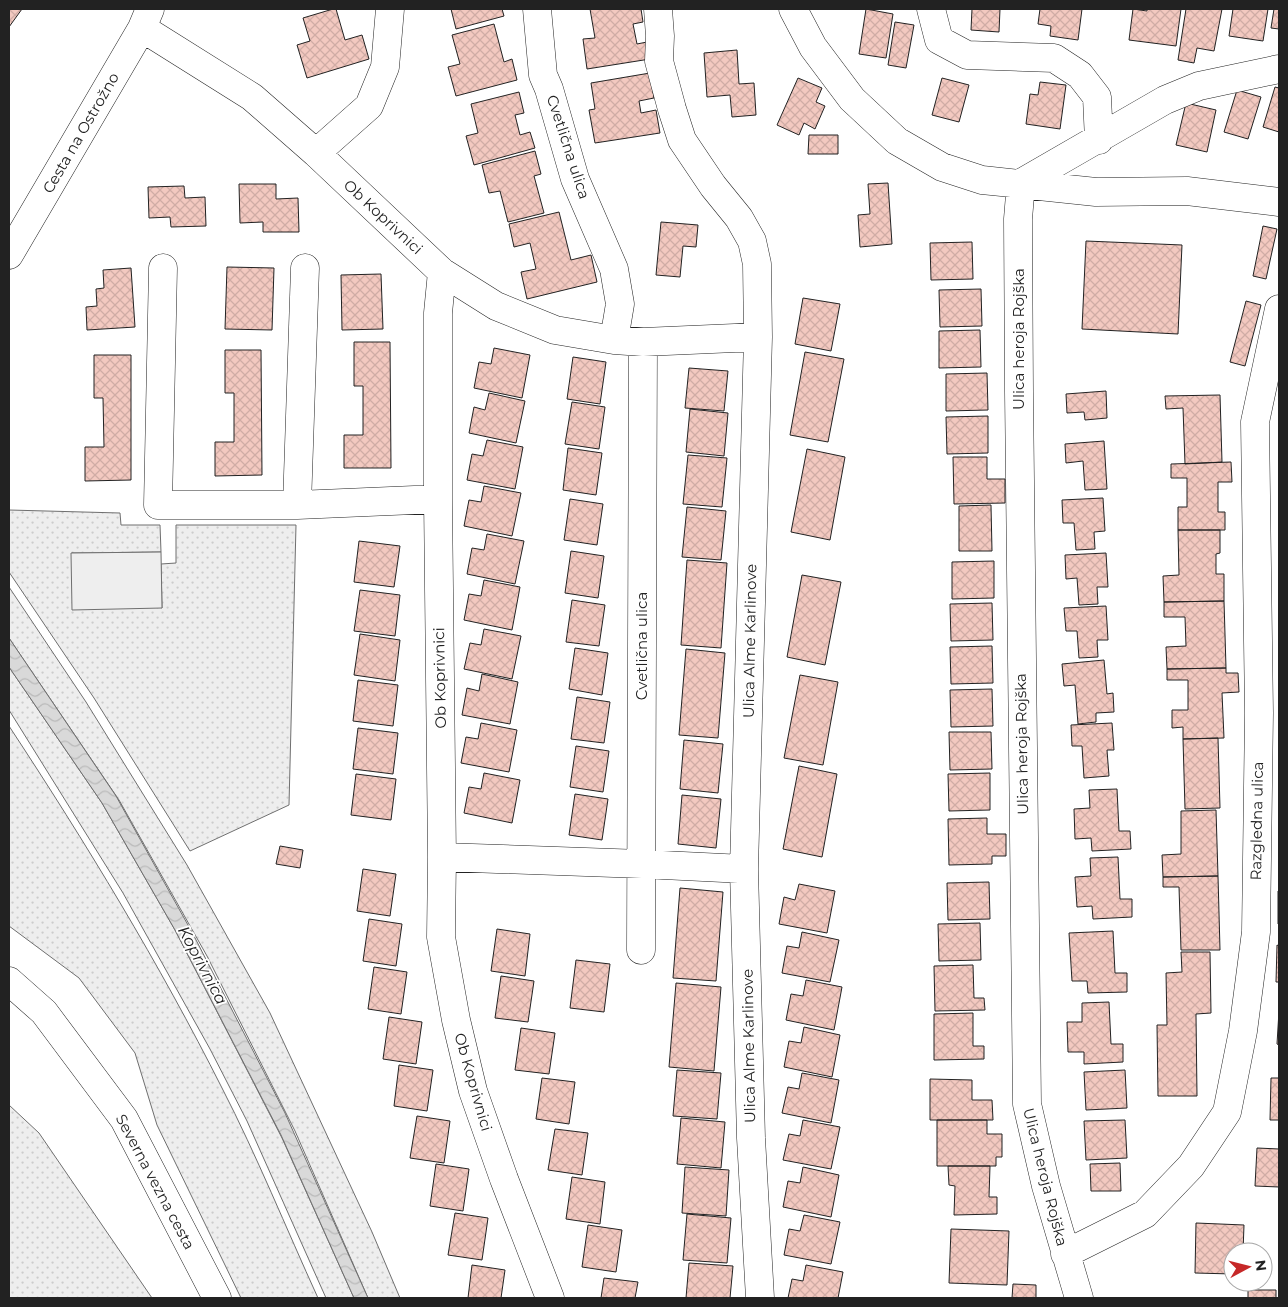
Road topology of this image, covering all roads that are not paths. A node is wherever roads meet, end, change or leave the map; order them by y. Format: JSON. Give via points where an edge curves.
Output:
{"nodes":[{"id":1,"x":390,"y":9,"type":"edge"},
{"id":2,"x":537,"y":9,"type":"edge"},
{"id":3,"x":658,"y":9,"type":"edge"},
{"id":4,"x":793,"y":9,"type":"edge"},
{"id":5,"x":931,"y":9,"type":"edge"},
{"id":6,"x":146,"y":18,"type":"edge"},
{"id":7,"x":1279,"y":69,"type":"edge"},
{"id":8,"x":1099,"y":140,"type":"junction"},
{"id":9,"x":316,"y":153,"type":"junction"},
{"id":10,"x":1021,"y":183,"type":"junction"},
{"id":11,"x":1279,"y":202,"type":"edge"},
{"id":12,"x":9,"y":255,"type":"edge"},
{"id":13,"x":163,"y":268,"type":"dead end"},
{"id":14,"x":305,"y":268,"type":"dead end"},
{"id":15,"x":442,"y":272,"type":"junction"},
{"id":16,"x":1279,"y":309,"type":"edge"},
{"id":17,"x":758,"y":337,"type":"junction"},
{"id":18,"x":614,"y":340,"type":"junction"},
{"id":19,"x":643,"y":342,"type":"junction"},
{"id":20,"x":438,"y":499,"type":"junction"},
{"id":21,"x":297,"y":505,"type":"junction"},
{"id":22,"x":442,"y":857,"type":"junction"},
{"id":23,"x":642,"y":864,"type":"junction"},
{"id":24,"x":744,"y":869,"type":"junction"},
{"id":25,"x":641,"y":950,"type":"dead end"},
{"id":26,"x":9,"y":981,"type":"edge"},
{"id":27,"x":1065,"y":1254,"type":"junction"},
{"id":28,"x":216,"y":1298,"type":"edge"},
{"id":29,"x":550,"y":1298,"type":"edge"},
{"id":30,"x":760,"y":1298,"type":"edge"},
{"id":31,"x":1079,"y":1298,"type":"edge"}],
"edges":[{"from":1,"to":9,"type":"street","via":[[385,67],[369,106]]},
{"from":2,"to":18,"type":"street","name":"Cvetlična ulica","via":[[543,75],[575,179],[614,269],[620,304]]},
{"from":3,"to":17,"type":"street","name":"Ulica Alme Karlinove","via":[[659,61],[682,140],[752,241],[757,264]]},
{"from":4,"to":10,"type":"street","via":[[813,47],[852,99],[897,141],[942,167],[982,180]]},
{"from":5,"to":8,"type":"street","via":[[939,40],[967,55],[1054,58],[1080,75],[1097,97]]},
{"from":6,"to":9,"type":"street","name":"Ob Koprivnici","via":[[252,97]]},
{"from":6,"to":12,"type":"street","name":"Cesta na Ostrožno"},
{"from":7,"to":8,"type":"street","via":[[1200,86],[1166,100]]},
{"from":8,"to":10,"type":"street"},
{"from":9,"to":15,"type":"street","name":"Ob Koprivnici"},
{"from":10,"to":11,"type":"street","via":[[1096,192],[1187,191]]},
{"from":10,"to":27,"type":"street","name":"Ulica heroja Rojška","via":[[1018,219],[1026,1104]]},
{"from":13,"to":21,"type":"street","via":[[158,505]]},
{"from":14,"to":21,"type":"street"},
{"from":15,"to":18,"type":"street","via":[[496,306],[555,330]]},
{"from":15,"to":20,"type":"street","name":"Ob Koprivnici","via":[[438,313]]},
{"from":16,"to":27,"type":"street","name":"Razgledna ulica","via":[[1255,422],[1259,714],[1256,932],[1228,1112],[1190,1166],[1145,1214]]},
{"from":17,"to":19,"type":"street"},
{"from":17,"to":24,"type":"street","name":"Ulica Alme Karlinove"},
{"from":18,"to":19,"type":"street"},
{"from":19,"to":23,"type":"street","name":"Cvetlična ulica"},
{"from":20,"to":21,"type":"street"},
{"from":20,"to":22,"type":"street","name":"Ob Koprivnici"},
{"from":22,"to":23,"type":"street"},
{"from":22,"to":29,"type":"street","name":"Ob Koprivnici","via":[[441,937],[473,1091]]},
{"from":23,"to":24,"type":"street"},
{"from":23,"to":25,"type":"street","name":"Cvetlična ulica"},
{"from":24,"to":30,"type":"street","name":"Ulica Alme Karlinove","via":[[751,1138]]},
{"from":26,"to":28,"type":"street","name":"Severna vezna cesta","via":[[44,1012],[124,1119]]},
{"from":27,"to":31,"type":"street","name":"Ulica heroja Rojška"}]}
